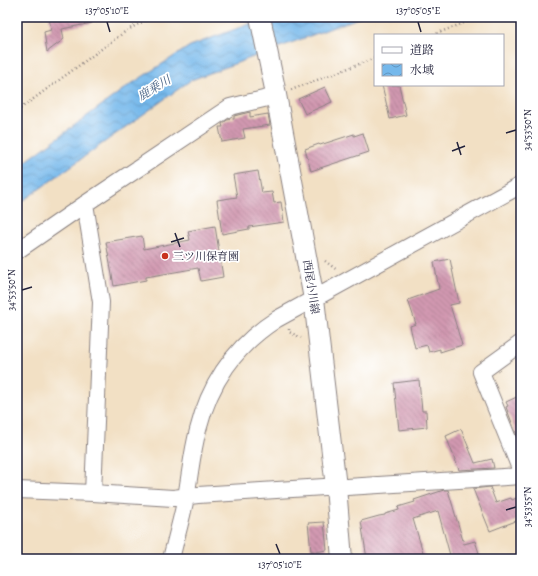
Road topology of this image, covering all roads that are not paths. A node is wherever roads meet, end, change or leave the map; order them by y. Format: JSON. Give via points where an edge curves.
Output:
{"nodes":[{"id":1,"x":260,"y":17,"type":"edge"},
{"id":2,"x":275,"y":90,"type":"junction"},
{"id":3,"x":521,"y":185,"type":"edge"},
{"id":4,"x":85,"y":204,"type":"junction"},
{"id":5,"x":17,"y":251,"type":"edge"},
{"id":6,"x":314,"y":299,"type":"junction"},
{"id":7,"x":521,"y":344,"type":"edge"},
{"id":8,"x":521,"y":471,"type":"edge"},
{"id":9,"x":521,"y":476,"type":"edge"},
{"id":10,"x":336,"y":487,"type":"junction"},
{"id":11,"x":17,"y":490,"type":"edge"},
{"id":12,"x":93,"y":493,"type":"junction"},
{"id":13,"x":186,"y":497,"type":"junction"},
{"id":14,"x":171,"y":559,"type":"edge"},
{"id":15,"x":342,"y":559,"type":"edge"}],
"edges":[{"from":1,"to":2,"type":"main road","name":"西尾小川線"},
{"from":2,"to":4,"type":"street","via":[[230,107]]},
{"from":2,"to":6,"type":"main road","name":"西尾小川線"},
{"from":3,"to":6,"type":"street"},
{"from":4,"to":5,"type":"street"},
{"from":4,"to":12,"type":"street","via":[[102,302]]},
{"from":6,"to":10,"type":"main road","name":"西尾小川線"},
{"from":6,"to":13,"type":"street","via":[[277,319],[249,339],[224,370],[209,396],[197,431]]},
{"from":7,"to":8,"type":"street","via":[[481,372]]},
{"from":9,"to":10,"type":"street"},
{"from":10,"to":13,"type":"street"},
{"from":10,"to":15,"type":"main road","name":"西尾小川線"},
{"from":11,"to":12,"type":"street"},
{"from":12,"to":13,"type":"street"},
{"from":13,"to":14,"type":"street"}]}
